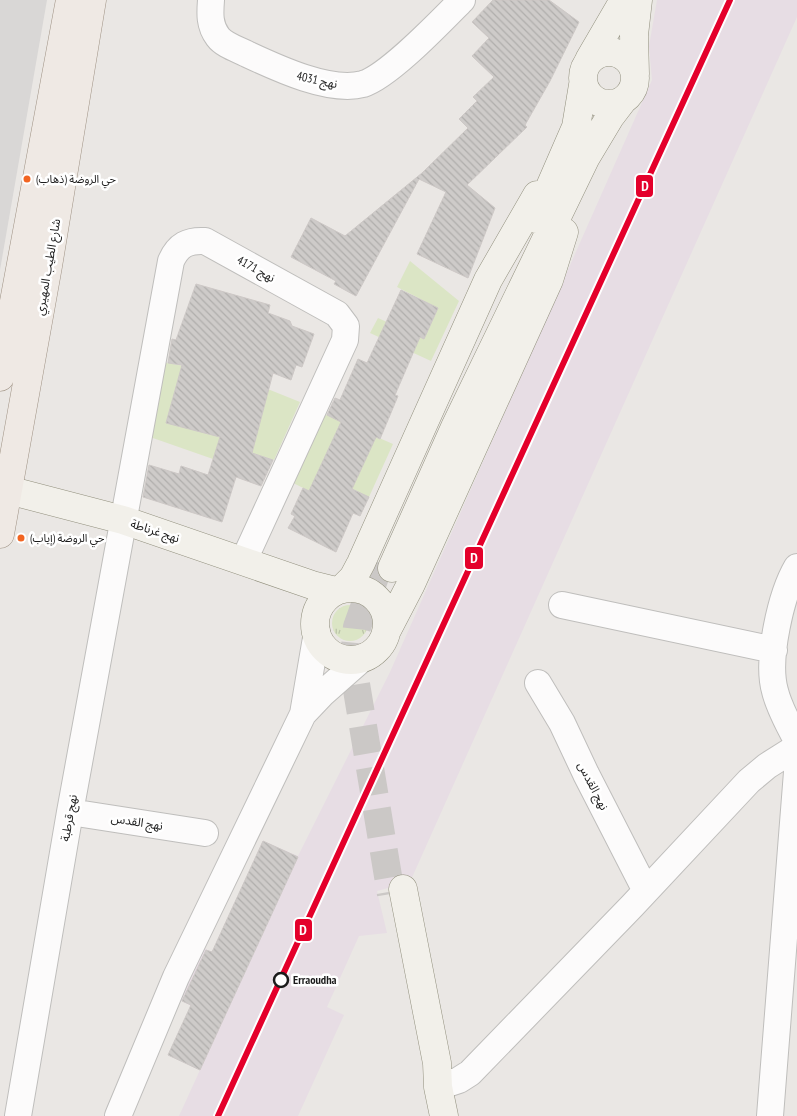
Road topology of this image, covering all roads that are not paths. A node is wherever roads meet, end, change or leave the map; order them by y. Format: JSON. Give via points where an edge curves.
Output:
{"nodes":[{"id":1,"x":70,"y":0,"type":"edge"},
{"id":2,"x":92,"y":0,"type":"edge"},
{"id":3,"x":211,"y":0,"type":"edge"},
{"id":4,"x":462,"y":0,"type":"edge"},
{"id":5,"x":624,"y":0,"type":"edge"},
{"id":6,"x":638,"y":0,"type":"edge"},
{"id":7,"x":586,"y":72,"type":"junction"},
{"id":8,"x":635,"y":74,"type":"junction"},
{"id":9,"x":623,"y":100,"type":"junction"},
{"id":10,"x":576,"y":127,"type":"junction"},
{"id":11,"x":586,"y":157,"type":"junction"},
{"id":12,"x":0,"y":377,"type":"edge"},
{"id":13,"x":8,"y":490,"type":"junction"},
{"id":14,"x":123,"y":520,"type":"junction"},
{"id":15,"x":0,"y":534,"type":"edge"},
{"id":16,"x":244,"y":560,"type":"junction"},
{"id":17,"x":797,"y":567,"type":"edge"},
{"id":18,"x":301,"y":580,"type":"junction"},
{"id":19,"x":339,"y":590,"type":"junction"},
{"id":20,"x":562,"y":605,"type":"dead end"},
{"id":21,"x":316,"y":626,"type":"junction"},
{"id":22,"x":386,"y":632,"type":"junction"},
{"id":23,"x":774,"y":650,"type":"junction"},
{"id":24,"x":364,"y":657,"type":"junction"},
{"id":25,"x":538,"y":683,"type":"dead end"},
{"id":26,"x":303,"y":714,"type":"junction"},
{"id":27,"x":797,"y":741,"type":"edge"},
{"id":28,"x":797,"y":747,"type":"edge"},
{"id":29,"x":797,"y":772,"type":"edge"},
{"id":30,"x":70,"y":812,"type":"junction"},
{"id":31,"x":205,"y":832,"type":"dead end"},
{"id":32,"x":646,"y":890,"type":"junction"},
{"id":33,"x":397,"y":891,"type":"tunnel mouth"},
{"id":34,"x":438,"y":1087,"type":"junction"},
{"id":35,"x":18,"y":1116,"type":"edge"},
{"id":36,"x":118,"y":1116,"type":"edge"},
{"id":37,"x":444,"y":1116,"type":"edge"},
{"id":38,"x":770,"y":1116,"type":"edge"}],
"edges":[{"from":1,"to":12,"type":"main road"},
{"from":2,"to":13,"type":"main road","name":"شارع الطيب المهيري"},
{"from":3,"to":4,"type":"street","name":"نهج 4031","via":[[212,26],[218,38],[229,45],[288,74],[350,87],[382,74]]},
{"from":5,"to":7,"type":"street"},
{"from":6,"to":8,"type":"street","via":[[634,35]]},
{"from":7,"to":8,"type":"street","via":[[603,52],[627,58]]},
{"from":7,"to":9,"type":"street","via":[[593,99],[610,104]]},
{"from":7,"to":10,"type":"street"},
{"from":8,"to":9,"type":"street","via":[[632,90]]},
{"from":9,"to":11,"type":"street"},
{"from":10,"to":11,"type":"street","via":[[386,565]]},
{"from":10,"to":19,"type":"street","via":[[488,280],[361,563],[353,578]]},
{"from":11,"to":22,"type":"street","via":[[549,280],[411,584]]},
{"from":13,"to":14,"type":"street","name":"نهج غرناطة"},
{"from":13,"to":15,"type":"main road","name":"شارع الطيب المهيري"},
{"from":14,"to":16,"type":"street","name":"نهج غرناطة"},
{"from":14,"to":16,"type":"street","name":"نهج 4171","via":[[170,261],[175,252],[188,242],[206,241],[337,314],[343,319],[347,333]]},
{"from":14,"to":30,"type":"street","name":"نهج قرطبة"},
{"from":16,"to":18,"type":"street","name":"نهج غرناطة"},
{"from":17,"to":23,"type":"street","via":[[789,583]]},
{"from":18,"to":19,"type":"street","name":"نهج غرناطة"},
{"from":18,"to":21,"type":"street","via":[[310,599]]},
{"from":19,"to":21,"type":"street","via":[[326,598],[319,608]]},
{"from":19,"to":22,"type":"street","via":[[358,588],[378,600],[387,620]]},
{"from":20,"to":23,"type":"street"},
{"from":21,"to":24,"type":"street","via":[[321,643],[330,652],[352,660]]},
{"from":21,"to":26,"type":"street"},
{"from":22,"to":24,"type":"street","via":[[382,642]]},
{"from":23,"to":27,"type":"street","via":[[774,691]]},
{"from":24,"to":26,"type":"street"},
{"from":25,"to":32,"type":"street","name":"نهج القدس","via":[[562,723]]},
{"from":26,"to":36,"type":"street","via":[[176,977]]},
{"from":28,"to":32,"type":"street","via":[[749,781]]},
{"from":29,"to":38,"type":"street"},
{"from":30,"to":31,"type":"street","name":"نهج القدس"},
{"from":30,"to":35,"type":"street","name":"نهج قرطبة"},
{"from":32,"to":34,"type":"street","via":[[470,1073]]},
{"from":33,"to":34,"type":"street","via":[[422,1052],[426,1067]]},
{"from":34,"to":37,"type":"street"}]}
